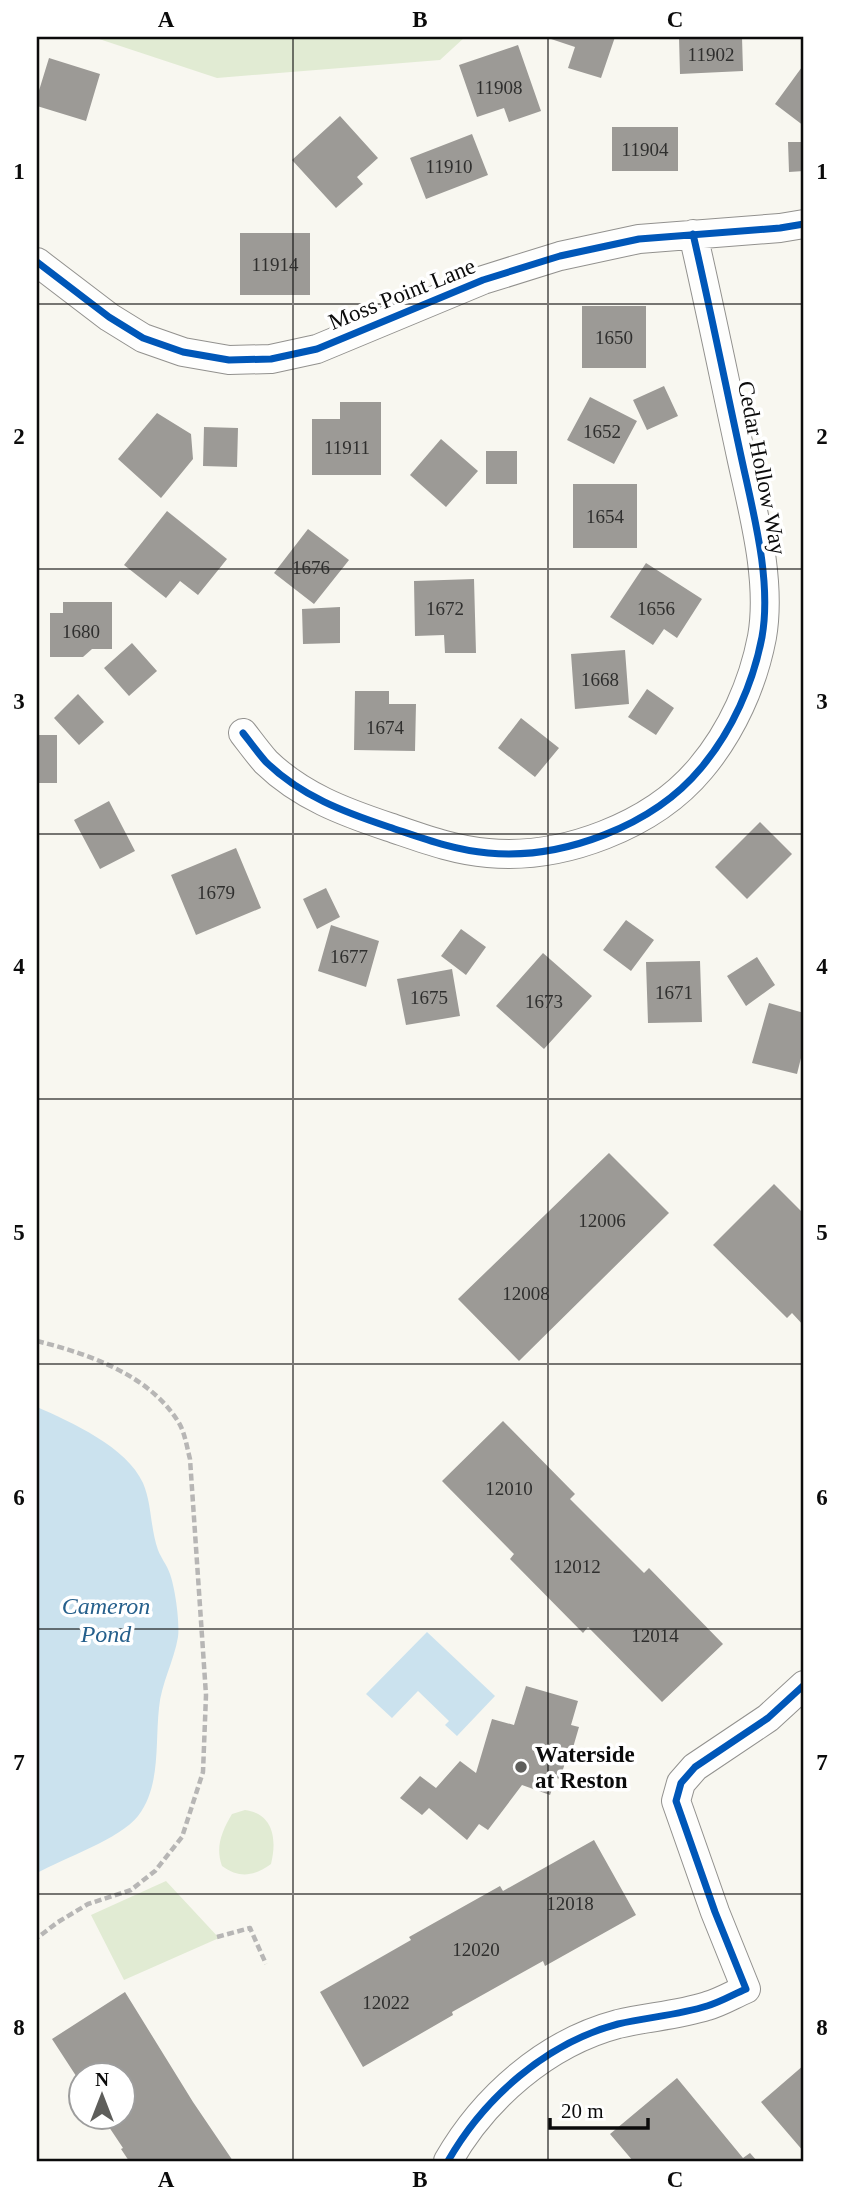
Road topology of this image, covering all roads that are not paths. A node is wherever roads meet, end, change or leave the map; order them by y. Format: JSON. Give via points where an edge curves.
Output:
{"nodes":[{"id":1,"x":804,"y":224,"type":"edge"},
{"id":2,"x":693,"y":234,"type":"junction"},
{"id":3,"x":37,"y":262,"type":"edge"},
{"id":4,"x":243,"y":733,"type":"dead end"},
{"id":5,"x":804,"y":1685,"type":"edge"},
{"id":6,"x":448,"y":2161,"type":"edge"}],
"edges":[{"from":1,"to":2,"type":"street","name":"Moss Point Lane"},
{"from":2,"to":3,"type":"street","name":"Moss Point Lane","via":[[639,239],[560,256],[483,280],[317,349],[271,359],[229,360],[183,352],[143,338]]},
{"from":2,"to":4,"type":"street","name":"Cedar Hollow Way","via":[[757,534],[765,610],[749,685],[726,734],[701,769],[629,824],[583,843],[535,853],[490,853],[446,847],[341,811],[300,789],[266,762]]},
{"from":5,"to":6,"type":"street","via":[[768,1718],[695,1767],[681,1783],[676,1801],[746,1989],[708,2006],[615,2025],[569,2043],[521,2074],[478,2116]]}]}
